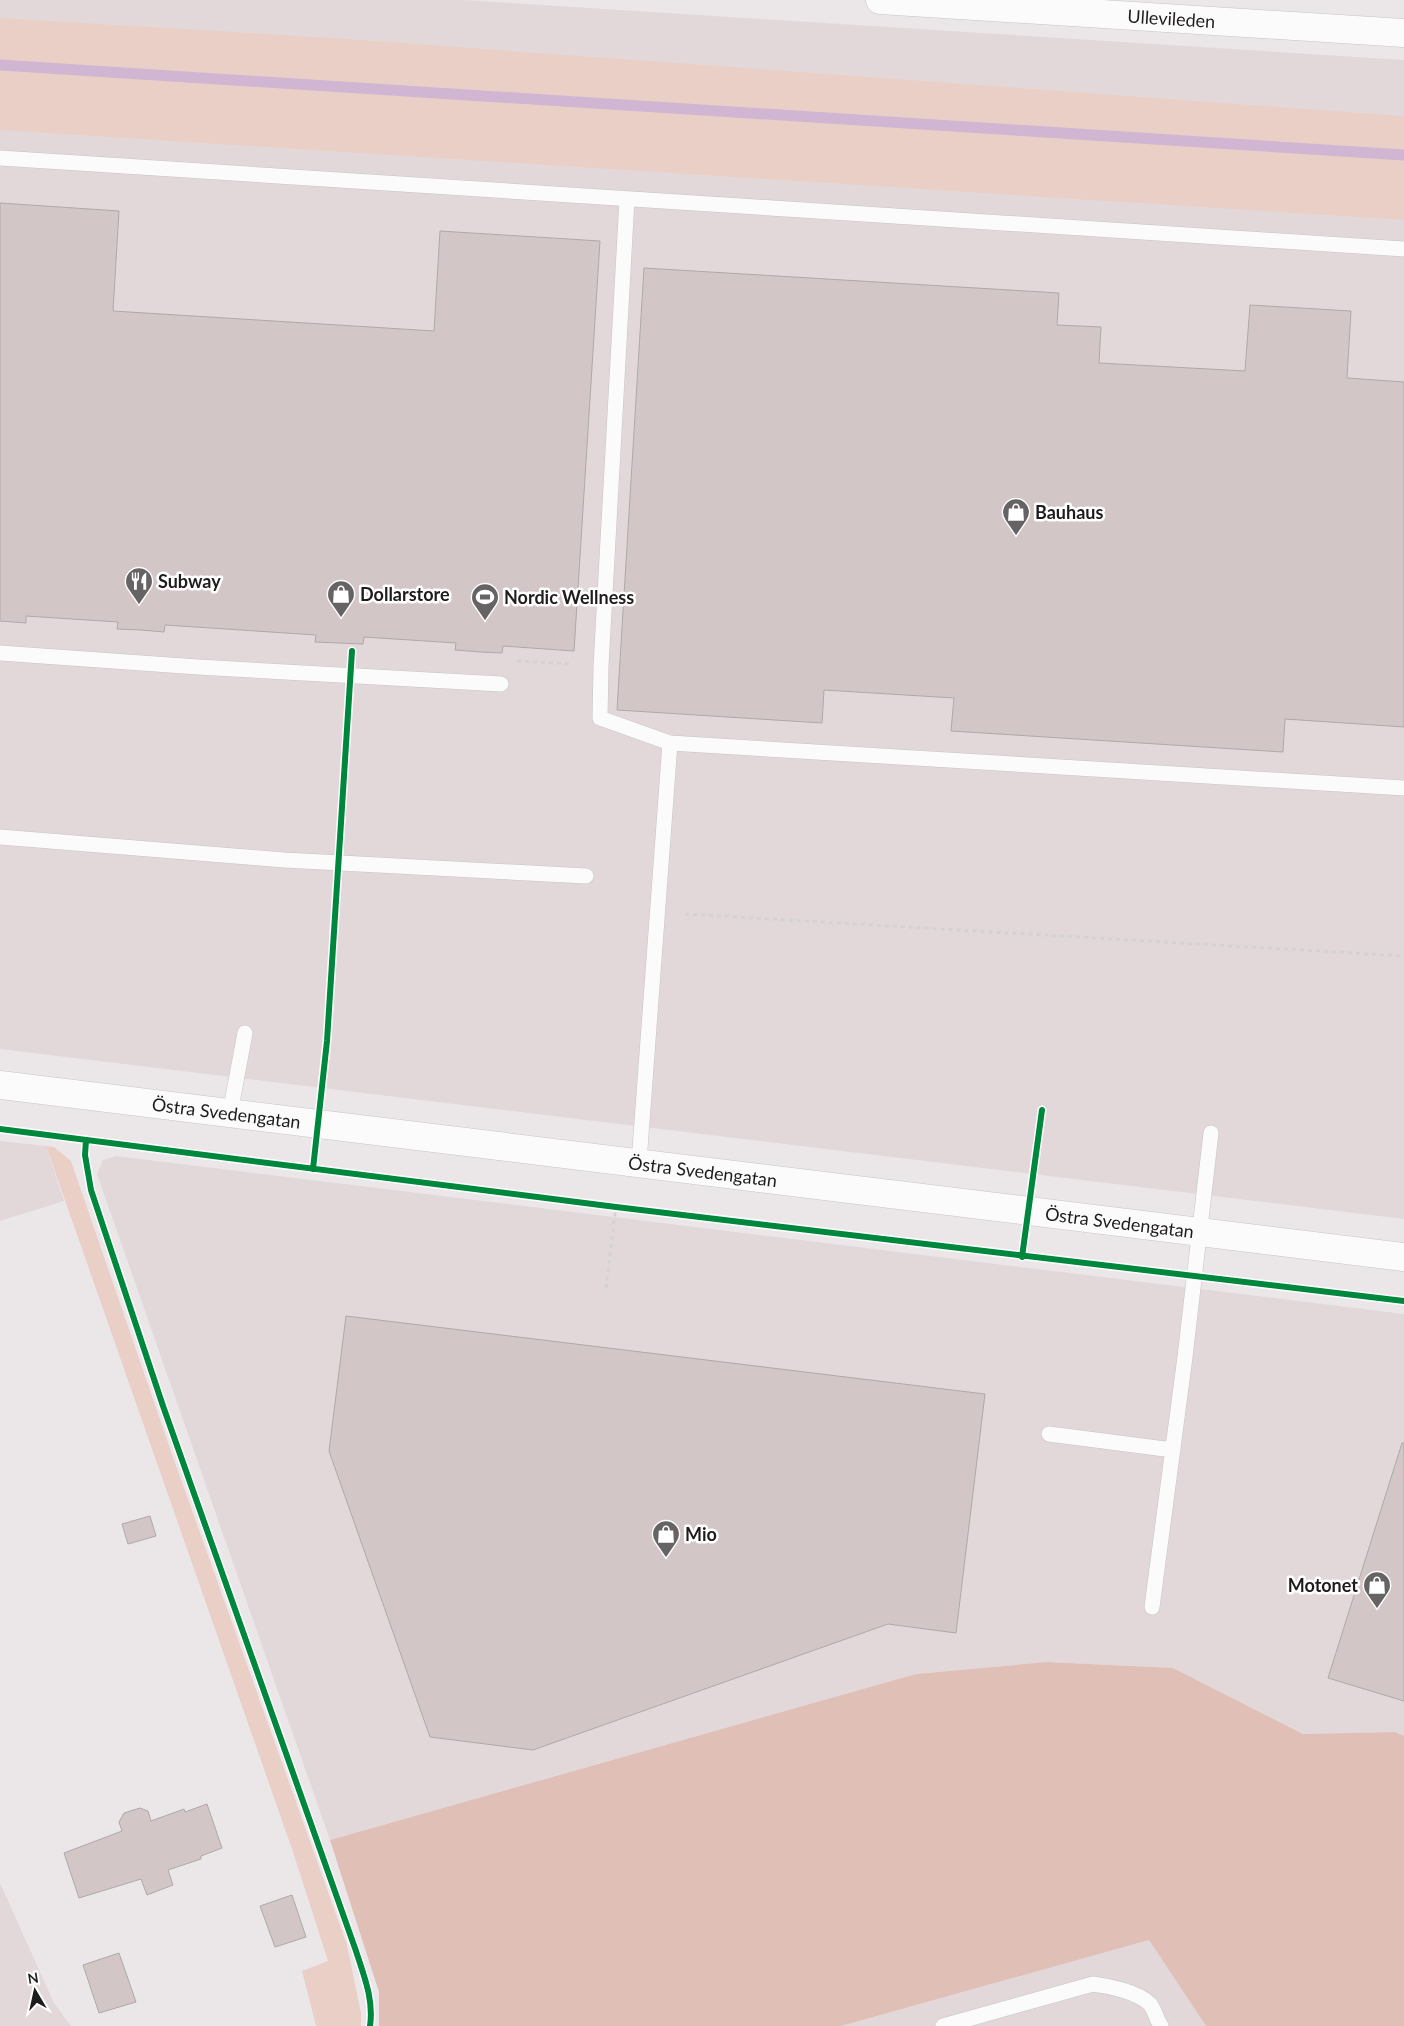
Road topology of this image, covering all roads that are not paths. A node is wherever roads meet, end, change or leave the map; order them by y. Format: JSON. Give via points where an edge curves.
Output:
{"nodes":[{"id":1,"x":880,"y":0,"type":"edge"},
{"id":2,"x":1404,"y":33,"type":"edge"},
{"id":3,"x":0,"y":158,"type":"edge"},
{"id":4,"x":626,"y":199,"type":"junction"},
{"id":5,"x":1404,"y":249,"type":"edge"},
{"id":6,"x":0,"y":652,"type":"edge"},
{"id":7,"x":501,"y":684,"type":"dead end"},
{"id":8,"x":670,"y":743,"type":"junction"},
{"id":9,"x":1404,"y":788,"type":"edge"},
{"id":10,"x":0,"y":837,"type":"edge"},
{"id":11,"x":586,"y":876,"type":"dead end"},
{"id":12,"x":245,"y":1033,"type":"dead end"},
{"id":13,"x":0,"y":1085,"type":"edge"},
{"id":14,"x":230,"y":1112,"type":"junction"},
{"id":15,"x":1211,"y":1133,"type":"dead end"},
{"id":16,"x":639,"y":1162,"type":"junction"},
{"id":17,"x":1199,"y":1231,"type":"junction"},
{"id":18,"x":1404,"y":1257,"type":"edge"},
{"id":19,"x":1050,"y":1434,"type":"dead end"},
{"id":20,"x":1173,"y":1450,"type":"junction"},
{"id":21,"x":1152,"y":1607,"type":"dead end"},
{"id":22,"x":943,"y":2026,"type":"edge"},
{"id":23,"x":1160,"y":2026,"type":"edge"}],
"edges":[{"from":1,"to":2,"type":"street","name":"Ullevileden"},
{"from":3,"to":4,"type":"lane"},
{"from":4,"to":5,"type":"lane"},
{"from":4,"to":8,"type":"lane","via":[[600,718]]},
{"from":6,"to":7,"type":"lane","via":[[207,668]]},
{"from":8,"to":9,"type":"lane"},
{"from":8,"to":16,"type":"lane"},
{"from":10,"to":11,"type":"lane","via":[[284,860]]},
{"from":12,"to":14,"type":"lane"},
{"from":13,"to":14,"type":"street","name":"Östra Svedengatan"},
{"from":14,"to":16,"type":"street","name":"Östra Svedengatan"},
{"from":15,"to":17,"type":"lane"},
{"from":16,"to":17,"type":"street","name":"Östra Svedengatan"},
{"from":17,"to":18,"type":"street","name":"Östra Svedengatan"},
{"from":17,"to":20,"type":"lane"},
{"from":19,"to":20,"type":"lane"},
{"from":20,"to":21,"type":"lane"},
{"from":22,"to":23,"type":"lane","via":[[1093,1984],[1113,1986],[1150,2004]]}]}
